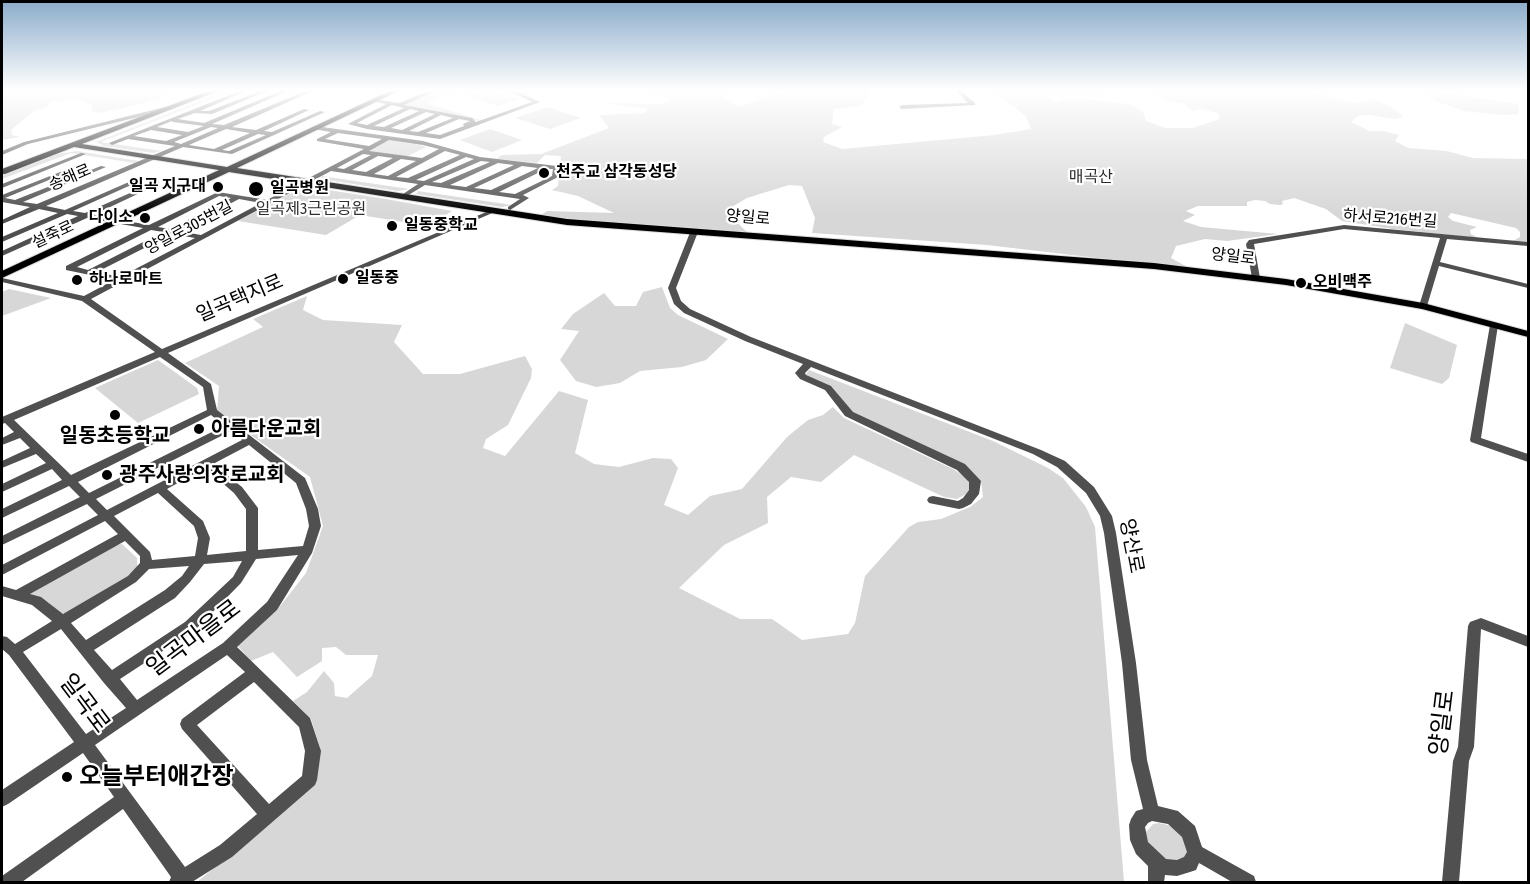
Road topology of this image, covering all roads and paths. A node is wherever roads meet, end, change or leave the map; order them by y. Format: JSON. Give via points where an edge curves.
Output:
{"nodes":[{"id":1,"x":71,"y":131,"type":"edge"},
{"id":2,"x":108,"y":131,"type":"edge"},
{"id":3,"x":142,"y":131,"type":"edge"},
{"id":4,"x":172,"y":131,"type":"edge"},
{"id":5,"x":196,"y":131,"type":"edge"},
{"id":6,"x":216,"y":131,"type":"edge"},
{"id":7,"x":235,"y":131,"type":"edge"},
{"id":8,"x":253,"y":131,"type":"edge"},
{"id":9,"x":280,"y":131,"type":"edge"},
{"id":10,"x":309,"y":131,"type":"edge"},
{"id":11,"x":337,"y":131,"type":"edge"},
{"id":12,"x":339,"y":131,"type":"edge"},
{"id":13,"x":379,"y":131,"type":"edge"},
{"id":14,"x":398,"y":131,"type":"edge"},
{"id":15,"x":425,"y":131,"type":"edge"},
{"id":16,"x":450,"y":131,"type":"edge"},
{"id":17,"x":458,"y":131,"type":"edge"},
{"id":18,"x":257,"y":132,"type":"junction"},
{"id":19,"x":402,"y":132,"type":"joint"},
{"id":20,"x":100,"y":134,"type":"junction"},
{"id":21,"x":190,"y":134,"type":"junction"},
{"id":22,"x":274,"y":134,"type":"junction"},
{"id":23,"x":419,"y":134,"type":"junction"},
{"id":24,"x":371,"y":135,"type":"junction"},
{"id":25,"x":127,"y":137,"type":"junction"},
{"id":26,"x":436,"y":137,"type":"junction"},
{"id":27,"x":389,"y":138,"type":"junction"},
{"id":28,"x":112,"y":143,"type":"dead end"},
{"id":29,"x":167,"y":143,"type":"junction"},
{"id":30,"x":423,"y":143,"type":"junction"},
{"id":31,"x":73,"y":145,"type":"junction"},
{"id":32,"x":182,"y":146,"type":"junction"},
{"id":33,"x":92,"y":148,"type":"junction"},
{"id":34,"x":195,"y":148,"type":"junction"},
{"id":35,"x":370,"y":148,"type":"junction"},
{"id":36,"x":445,"y":149,"type":"junction"},
{"id":37,"x":213,"y":151,"type":"junction"},
{"id":38,"x":362,"y":152,"type":"junction"},
{"id":39,"x":2,"y":153,"type":"edge"},
{"id":40,"x":230,"y":153,"type":"junction"},
{"id":41,"x":83,"y":154,"type":"dead end"},
{"id":42,"x":377,"y":154,"type":"junction"},
{"id":43,"x":466,"y":155,"type":"junction"},
{"id":44,"x":155,"y":157,"type":"junction"},
{"id":45,"x":400,"y":157,"type":"junction"},
{"id":46,"x":36,"y":159,"type":"junction"},
{"id":47,"x":219,"y":159,"type":"dead end"},
{"id":48,"x":480,"y":159,"type":"junction"},
{"id":49,"x":68,"y":160,"type":"junction"},
{"id":50,"x":422,"y":160,"type":"junction"},
{"id":51,"x":497,"y":161,"type":"junction"},
{"id":52,"x":85,"y":164,"type":"junction"},
{"id":53,"x":523,"y":164,"type":"junction"},
{"id":54,"x":103,"y":166,"type":"junction"},
{"id":55,"x":548,"y":166,"type":"junction"},
{"id":56,"x":244,"y":167,"type":"junction"},
{"id":57,"x":227,"y":169,"type":"joint"},
{"id":58,"x":329,"y":169,"type":"junction"},
{"id":59,"x":125,"y":170,"type":"junction"},
{"id":60,"x":345,"y":171,"type":"junction"},
{"id":61,"x":2,"y":172,"type":"edge"},
{"id":62,"x":212,"y":172,"type":"junction"},
{"id":63,"x":368,"y":174,"type":"junction"},
{"id":64,"x":112,"y":176,"type":"junction"},
{"id":65,"x":390,"y":177,"type":"junction"},
{"id":66,"x":138,"y":180,"type":"junction"},
{"id":67,"x":410,"y":180,"type":"junction"},
{"id":68,"x":306,"y":181,"type":"junction"},
{"id":69,"x":424,"y":183,"type":"junction"},
{"id":70,"x":2,"y":186,"type":"edge"},
{"id":71,"x":443,"y":186,"type":"junction"},
{"id":72,"x":466,"y":189,"type":"junction"},
{"id":73,"x":491,"y":193,"type":"junction"},
{"id":74,"x":516,"y":196,"type":"junction"},
{"id":75,"x":239,"y":197,"type":"junction"},
{"id":76,"x":402,"y":197,"type":"junction"},
{"id":77,"x":2,"y":199,"type":"edge"},
{"id":78,"x":268,"y":202,"type":"junction"},
{"id":79,"x":14,"y":203,"type":"junction"},
{"id":80,"x":37,"y":207,"type":"junction"},
{"id":81,"x":510,"y":208,"type":"dead end"},
{"id":82,"x":493,"y":211,"type":"junction"},
{"id":83,"x":64,"y":212,"type":"junction"},
{"id":84,"x":85,"y":215,"type":"junction"},
{"id":85,"x":3,"y":220,"type":"edge"},
{"id":86,"x":117,"y":221,"type":"junction"},
{"id":87,"x":151,"y":227,"type":"junction"},
{"id":88,"x":171,"y":231,"type":"junction"},
{"id":89,"x":694,"y":232,"type":"junction"},
{"id":90,"x":1444,"y":236,"type":"junction"},
{"id":91,"x":201,"y":237,"type":"junction"},
{"id":92,"x":2,"y":240,"type":"edge"},
{"id":93,"x":1528,"y":244,"type":"edge"},
{"id":94,"x":2,"y":254,"type":"edge"},
{"id":95,"x":1436,"y":263,"type":"junction"},
{"id":96,"x":90,"y":272,"type":"junction"},
{"id":97,"x":2,"y":278,"type":"edge"},
{"id":98,"x":1256,"y":278,"type":"junction"},
{"id":99,"x":123,"y":280,"type":"junction"},
{"id":100,"x":1528,"y":286,"type":"edge"},
{"id":101,"x":85,"y":299,"type":"junction"},
{"id":102,"x":1423,"y":306,"type":"junction"},
{"id":103,"x":1494,"y":325,"type":"junction"},
{"id":104,"x":1528,"y":334,"type":"edge"},
{"id":105,"x":160,"y":354,"type":"junction"},
{"id":106,"x":809,"y":363,"type":"junction"},
{"id":107,"x":212,"y":411,"type":"junction"},
{"id":108,"x":4,"y":420,"type":"edge"},
{"id":109,"x":232,"y":426,"type":"junction"},
{"id":110,"x":21,"y":433,"type":"junction"},
{"id":111,"x":250,"y":440,"type":"junction"},
{"id":112,"x":2,"y":442,"type":"edge"},
{"id":113,"x":37,"y":449,"type":"junction"},
{"id":114,"x":1528,"y":458,"type":"edge"},
{"id":115,"x":205,"y":463,"type":"junction"},
{"id":116,"x":54,"y":464,"type":"junction"},
{"id":117,"x":2,"y":465,"type":"edge"},
{"id":118,"x":70,"y":480,"type":"junction"},
{"id":119,"x":2,"y":488,"type":"edge"},
{"id":120,"x":159,"y":488,"type":"junction"},
{"id":121,"x":88,"y":497,"type":"junction"},
{"id":122,"x":933,"y":500,"type":"dead end"},
{"id":123,"x":2,"y":514,"type":"edge"},
{"id":124,"x":107,"y":515,"type":"junction"},
{"id":125,"x":126,"y":535,"type":"junction"},
{"id":126,"x":2,"y":541,"type":"edge"},
{"id":127,"x":308,"y":550,"type":"junction"},
{"id":128,"x":252,"y":555,"type":"junction"},
{"id":129,"x":200,"y":560,"type":"junction"},
{"id":130,"x":146,"y":565,"type":"junction"},
{"id":131,"x":2,"y":570,"type":"edge"},
{"id":132,"x":2,"y":591,"type":"edge"},
{"id":133,"x":18,"y":595,"type":"junction"},
{"id":134,"x":62,"y":621,"type":"junction"},
{"id":135,"x":2,"y":640,"type":"edge"},
{"id":136,"x":1528,"y":642,"type":"edge"},
{"id":137,"x":228,"y":647,"type":"junction"},
{"id":138,"x":84,"y":649,"type":"junction"},
{"id":139,"x":14,"y":651,"type":"junction"},
{"id":140,"x":253,"y":674,"type":"junction"},
{"id":141,"x":109,"y":679,"type":"junction"},
{"id":142,"x":136,"y":710,"type":"junction"},
{"id":143,"x":84,"y":743,"type":"junction"},
{"id":144,"x":125,"y":798,"type":"junction"},
{"id":145,"x":2,"y":799,"type":"edge"},
{"id":146,"x":1152,"y":813,"type":"junction"},
{"id":147,"x":268,"y":815,"type":"junction"},
{"id":148,"x":1195,"y":852,"type":"junction"},
{"id":149,"x":1157,"y":863,"type":"junction"},
{"id":150,"x":179,"y":880,"type":"edge"},
{"id":151,"x":8,"y":882,"type":"edge"},
{"id":152,"x":1156,"y":882,"type":"edge"},
{"id":153,"x":1248,"y":882,"type":"edge"},
{"id":154,"x":1450,"y":882,"type":"edge"}],
"edges":[{"from":1,"to":39,"type":"street","via":[[26,142]]},
{"from":2,"to":20,"type":"main road"},
{"from":3,"to":25,"type":"street"},
{"from":4,"to":21,"type":"street"},
{"from":5,"to":21,"type":"street"},
{"from":6,"to":32,"type":"street","name":"송해로"},
{"from":7,"to":34,"type":"street"},
{"from":8,"to":18,"type":"street"},
{"from":9,"to":22,"type":"street"},
{"from":10,"to":56,"type":"main road"},
{"from":11,"to":35,"type":"street","via":[[319,140]]},
{"from":12,"to":24,"type":"street"},
{"from":13,"to":24,"type":"street"},
{"from":14,"to":19,"type":"street"},
{"from":15,"to":23,"type":"street"},
{"from":16,"to":26,"type":"street"},
{"from":17,"to":26,"type":"street"},
{"from":18,"to":22,"type":"street"},
{"from":18,"to":37,"type":"street"},
{"from":19,"to":23,"type":"street"},
{"from":20,"to":31,"type":"main road"},
{"from":20,"to":33,"type":"main road","via":[[92,141]]},
{"from":21,"to":29,"type":"street"},
{"from":22,"to":40,"type":"street"},
{"from":23,"to":26,"type":"street"},
{"from":24,"to":27,"type":"street"},
{"from":25,"to":28,"type":"street"},
{"from":25,"to":29,"type":"street"},
{"from":26,"to":30,"type":"street"},
{"from":27,"to":30,"type":"street"},
{"from":27,"to":35,"type":"street","name":"양일로305번길"},
{"from":29,"to":32,"type":"street"},
{"from":30,"to":36,"type":"street"},
{"from":31,"to":33,"type":"main road"},
{"from":31,"to":46,"type":"main road"},
{"from":32,"to":34,"type":"street"},
{"from":32,"to":44,"type":"street","name":"송해로"},
{"from":33,"to":44,"type":"main road"},
{"from":33,"to":46,"type":"main road"},
{"from":34,"to":37,"type":"street"},
{"from":35,"to":38,"type":"street","name":"양일로305번길"},
{"from":36,"to":43,"type":"street"},
{"from":36,"to":50,"type":"street"},
{"from":37,"to":40,"type":"street"},
{"from":38,"to":42,"type":"street"},
{"from":38,"to":58,"type":"street","name":"양일로305번길"},
{"from":40,"to":47,"type":"street"},
{"from":41,"to":49,"type":"street"},
{"from":42,"to":45,"type":"street"},
{"from":42,"to":60,"type":"street"},
{"from":43,"to":48,"type":"street"},
{"from":43,"to":67,"type":"street"},
{"from":44,"to":59,"type":"street","name":"송해로"},
{"from":44,"to":62,"type":"main road"},
{"from":45,"to":50,"type":"street"},
{"from":45,"to":63,"type":"street"},
{"from":46,"to":61,"type":"main road"},
{"from":48,"to":51,"type":"street"},
{"from":48,"to":69,"type":"street"},
{"from":49,"to":52,"type":"street"},
{"from":49,"to":70,"type":"street"},
{"from":50,"to":65,"type":"street"},
{"from":51,"to":53,"type":"street"},
{"from":51,"to":71,"type":"street"},
{"from":52,"to":54,"type":"street"},
{"from":52,"to":77,"type":"street"},
{"from":53,"to":55,"type":"street"},
{"from":53,"to":72,"type":"street"},
{"from":54,"to":59,"type":"street"},
{"from":54,"to":79,"type":"street"},
{"from":55,"to":73,"type":"street"},
{"from":55,"to":74,"type":"street","via":[[557,168],[555,177]]},
{"from":56,"to":57,"type":"main road","name":"양일로"},
{"from":56,"to":62,"type":"main road"},
{"from":56,"to":68,"type":"main road","name":"양일로"},
{"from":57,"to":62,"type":"main road","name":"설죽로"},
{"from":58,"to":60,"type":"street"},
{"from":58,"to":68,"type":"street","name":"양일로305번길"},
{"from":59,"to":64,"type":"street","name":"송해로"},
{"from":60,"to":63,"type":"street"},
{"from":62,"to":86,"type":"main road","name":"설죽로"},
{"from":63,"to":65,"type":"street"},
{"from":64,"to":66,"type":"street"},
{"from":64,"to":80,"type":"street","name":"송해로"},
{"from":65,"to":67,"type":"street"},
{"from":66,"to":83,"type":"street","name":"설죽로"},
{"from":66,"to":84,"type":"street","name":"설죽로","via":[[157,183]]},
{"from":67,"to":69,"type":"street"},
{"from":68,"to":76,"type":"main road","name":"양일로"},
{"from":68,"to":78,"type":"street","name":"양일로305번길"},
{"from":69,"to":71,"type":"street"},
{"from":69,"to":76,"type":"street"},
{"from":71,"to":72,"type":"street"},
{"from":72,"to":73,"type":"street"},
{"from":73,"to":74,"type":"street"},
{"from":74,"to":81,"type":"street","via":[[526,198]]},
{"from":75,"to":78,"type":"street","name":"설죽로"},
{"from":75,"to":87,"type":"street","name":"설죽로","via":[[218,194]]},
{"from":75,"to":88,"type":"street"},
{"from":76,"to":82,"type":"main road","name":"양일로"},
{"from":77,"to":79,"type":"street","name":"송해로"},
{"from":78,"to":91,"type":"street","name":"양일로305번길"},
{"from":79,"to":80,"type":"street","name":"송해로"},
{"from":80,"to":83,"type":"street","name":"설죽로"},
{"from":80,"to":85,"type":"street","name":"송해로"},
{"from":82,"to":89,"type":"main road","name":"양일로","via":[[567,222]]},
{"from":82,"to":105,"type":"street","name":"일곡택지로"},
{"from":83,"to":84,"type":"street","name":"설죽로"},
{"from":83,"to":92,"type":"street","name":"설죽로"},
{"from":84,"to":86,"type":"street","name":"설죽로"},
{"from":84,"to":94,"type":"street","name":"설죽로"},
{"from":86,"to":87,"type":"street","name":"설죽로"},
{"from":86,"to":97,"type":"main road","name":"설죽로"},
{"from":87,"to":88,"type":"street","name":"설죽로"},
{"from":87,"to":96,"type":"street","name":"설죽로","via":[[69,268]]},
{"from":88,"to":91,"type":"street","name":"설죽로"},
{"from":88,"to":96,"type":"street"},
{"from":89,"to":98,"type":"main road","name":"양일로","via":[[1154,266]]},
{"from":89,"to":106,"type":"street","name":"양산로","via":[[673,284],[676,302],[699,318]]},
{"from":90,"to":93,"type":"street","name":"하서로216번길"},
{"from":90,"to":95,"type":"street"},
{"from":90,"to":98,"type":"street","name":"하서로216번길","via":[[1344,227],[1252,242]]},
{"from":91,"to":99,"type":"street","name":"양일로305번길"},
{"from":95,"to":100,"type":"street"},
{"from":95,"to":102,"type":"street"},
{"from":96,"to":99,"type":"street","name":"설죽로"},
{"from":97,"to":101,"type":"street"},
{"from":98,"to":102,"type":"main road","name":"양일로"},
{"from":99,"to":101,"type":"street","name":"양일로305번길"},
{"from":101,"to":105,"type":"street"},
{"from":102,"to":103,"type":"main road","name":"양일로"},
{"from":103,"to":104,"type":"main road","name":"양일로"},
{"from":103,"to":114,"type":"street","via":[[1475,440]]},
{"from":105,"to":107,"type":"street","via":[[208,386]]},
{"from":105,"to":108,"type":"street","name":"일곡택지로"},
{"from":106,"to":122,"type":"street","via":[[800,373],[803,377],[828,388],[849,414],[961,467],[975,481],[975,491],[959,505]]},
{"from":106,"to":146,"type":"street","name":"양산로","via":[[1037,452],[1060,464],[1090,490],[1106,516],[1110,533],[1139,760]]},
{"from":107,"to":109,"type":"street","name":"일곡마을로"},
{"from":107,"to":118,"type":"street"},
{"from":108,"to":110,"type":"street"},
{"from":109,"to":111,"type":"street","name":"일곡마을로"},
{"from":109,"to":121,"type":"street"},
{"from":110,"to":112,"type":"street"},
{"from":110,"to":113,"type":"street"},
{"from":111,"to":115,"type":"street"},
{"from":111,"to":127,"type":"street","name":"일곡마을로","via":[[301,481],[315,526]]},
{"from":113,"to":116,"type":"street"},
{"from":113,"to":117,"type":"street"},
{"from":115,"to":120,"type":"street"},
{"from":115,"to":128,"type":"street","via":[[252,507]]},
{"from":116,"to":118,"type":"street"},
{"from":116,"to":119,"type":"street"},
{"from":118,"to":121,"type":"street"},
{"from":118,"to":123,"type":"street"},
{"from":120,"to":124,"type":"street"},
{"from":120,"to":129,"type":"street","via":[[199,524],[204,538]]},
{"from":121,"to":124,"type":"street"},
{"from":121,"to":126,"type":"street"},
{"from":124,"to":125,"type":"street"},
{"from":124,"to":131,"type":"street"},
{"from":125,"to":130,"type":"street","via":[[146,555]]},
{"from":125,"to":133,"type":"street"},
{"from":127,"to":128,"type":"street"},
{"from":127,"to":137,"type":"street","name":"일곡마을로","via":[[272,606]]},
{"from":128,"to":129,"type":"street"},
{"from":128,"to":141,"type":"street","via":[[237,580],[190,626]]},
{"from":129,"to":130,"type":"street"},
{"from":129,"to":138,"type":"street","via":[[186,579],[149,609]]},
{"from":130,"to":134,"type":"street","via":[[122,587]]},
{"from":132,"to":133,"type":"street"},
{"from":133,"to":134,"type":"street","via":[[36,601]]},
{"from":134,"to":138,"type":"street"},
{"from":134,"to":139,"type":"street"},
{"from":135,"to":139,"type":"street","name":"일곡로"},
{"from":136,"to":154,"type":"street","name":"양일로","via":[[1481,623],[1475,626]]},
{"from":137,"to":140,"type":"street"},
{"from":137,"to":142,"type":"street","name":"일곡마을로"},
{"from":138,"to":141,"type":"street"},
{"from":139,"to":143,"type":"street","name":"일곡로"},
{"from":140,"to":147,"type":"street","via":[[305,723],[313,751],[309,780]]},
{"from":140,"to":147,"type":"street","via":[[187,724]]},
{"from":141,"to":142,"type":"street"},
{"from":142,"to":143,"type":"street","name":"일곡마을로"},
{"from":143,"to":144,"type":"street","name":"일곡로"},
{"from":143,"to":145,"type":"street","name":"일곡마을로"},
{"from":144,"to":150,"type":"street","name":"일곡로"},
{"from":144,"to":151,"type":"street"},
{"from":146,"to":148,"type":"street","via":[[1162,813],[1179,822],[1193,839]]},
{"from":146,"to":149,"type":"street","via":[[1142,817],[1136,831],[1142,848]]},
{"from":147,"to":150,"type":"street","via":[[226,851]]},
{"from":148,"to":149,"type":"street","via":[[1192,861],[1182,868]]},
{"from":148,"to":153,"type":"street"},
{"from":149,"to":152,"type":"street"}]}
